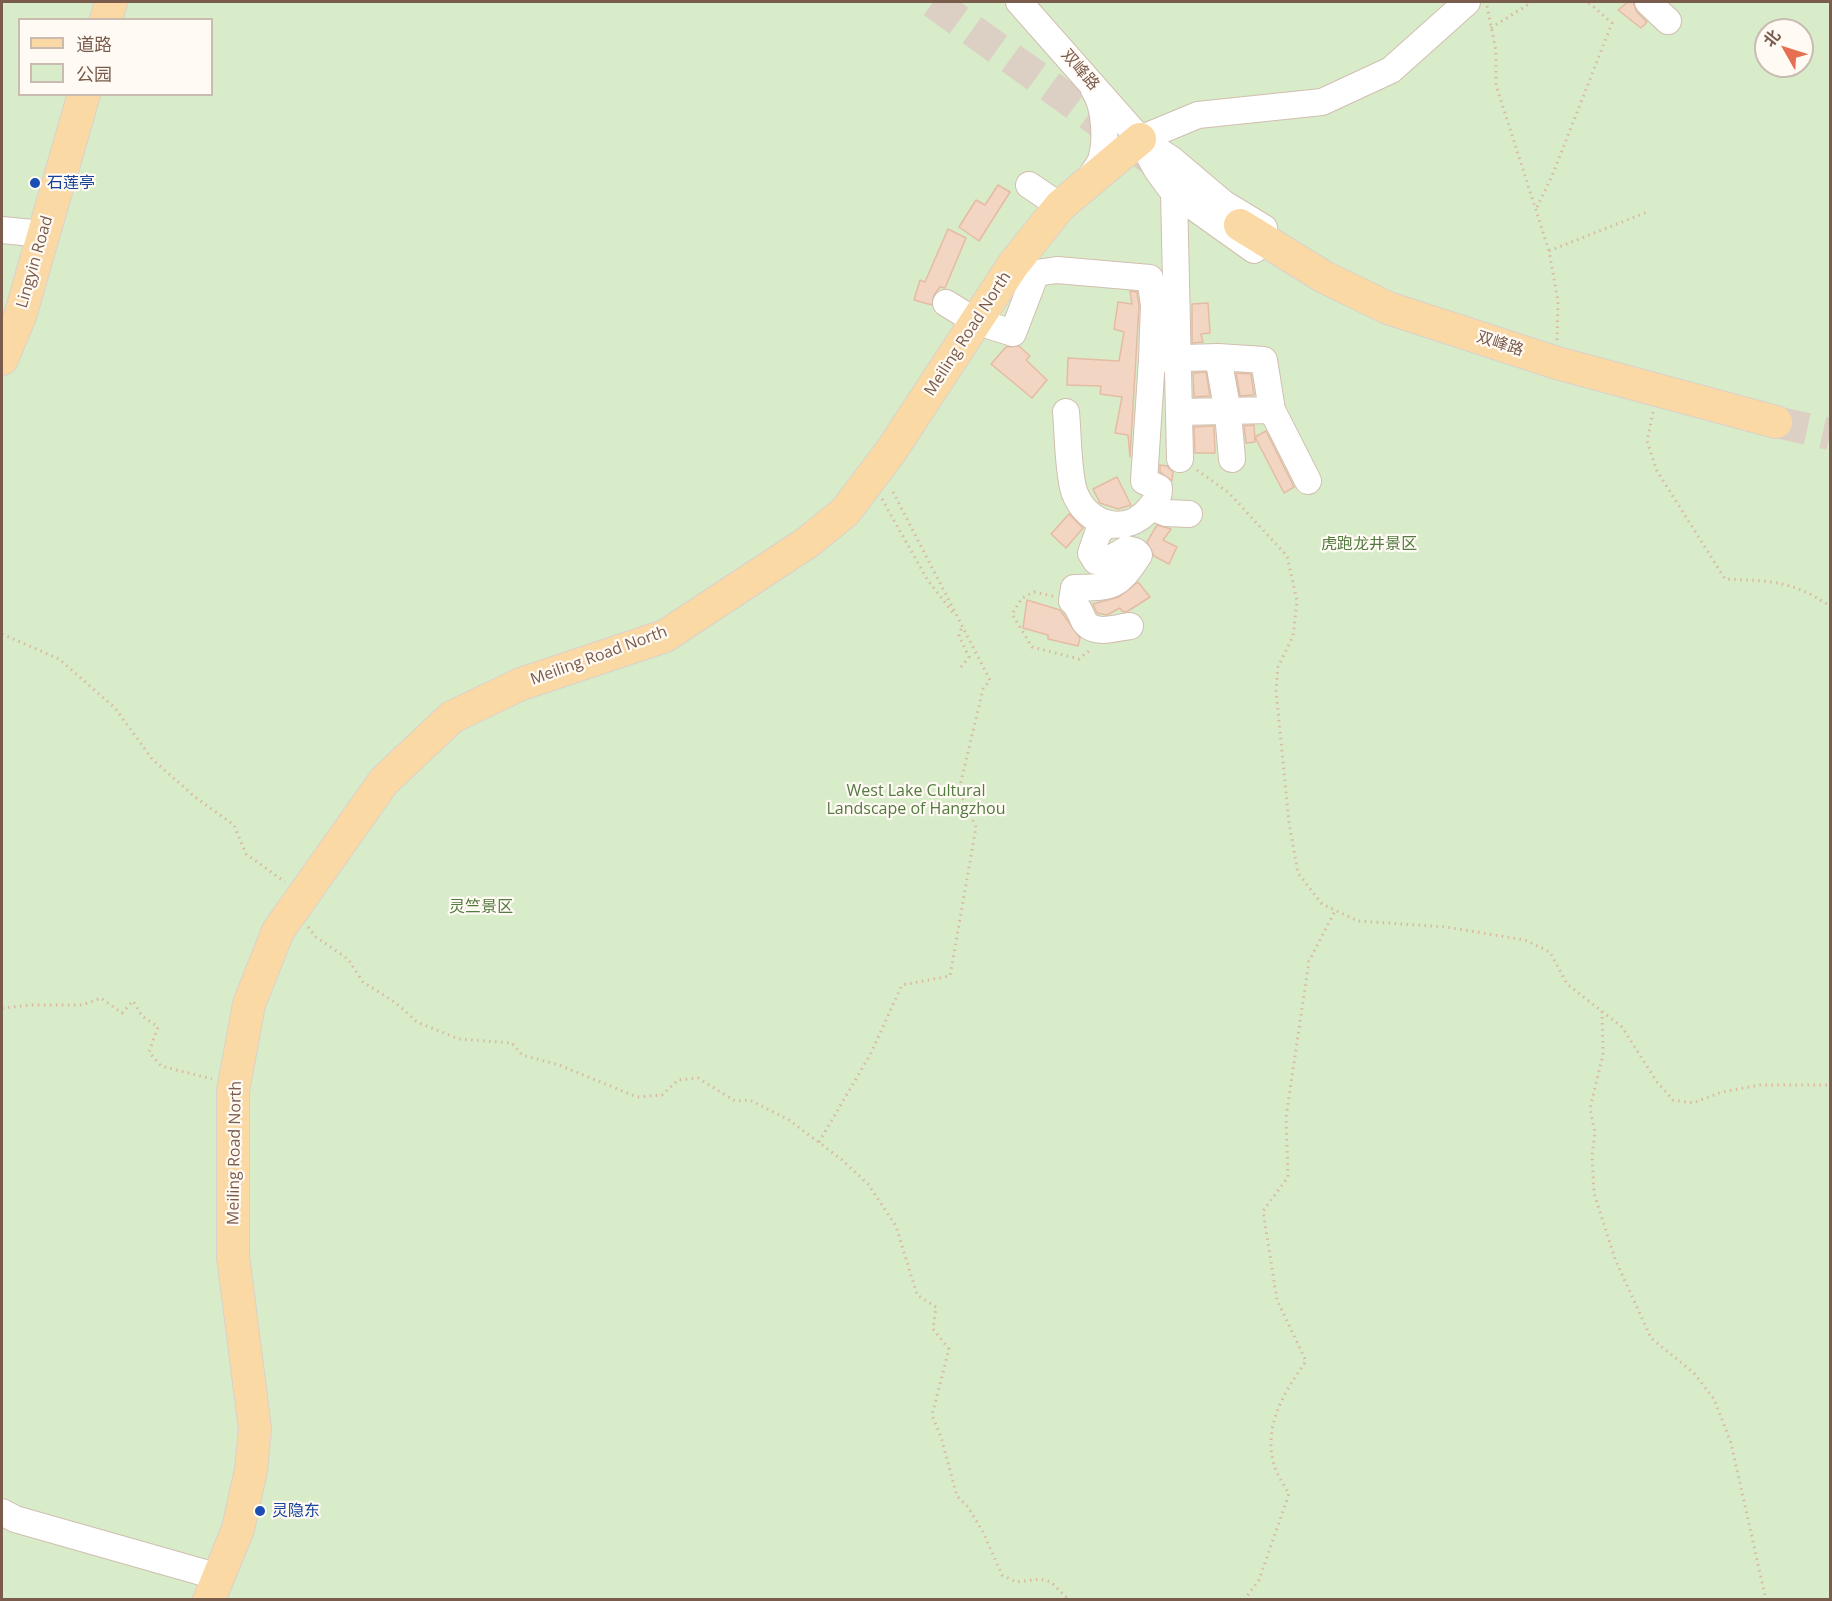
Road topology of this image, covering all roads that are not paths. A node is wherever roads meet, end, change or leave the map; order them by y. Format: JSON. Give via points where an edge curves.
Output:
{"nodes":[{"id":1,"x":111,"y":2,"type":"edge"},
{"id":2,"x":1019,"y":2,"type":"edge"},
{"id":3,"x":1467,"y":2,"type":"edge"},
{"id":4,"x":1648,"y":2,"type":"edge"},
{"id":5,"x":107,"y":18,"type":"edge"},
{"id":6,"x":1668,"y":21,"type":"dead end"},
{"id":7,"x":1081,"y":70,"type":"junction"},
{"id":8,"x":83,"y":96,"type":"edge"},
{"id":9,"x":1140,"y":139,"type":"junction"},
{"id":10,"x":1029,"y":184,"type":"dead end"},
{"id":11,"x":1086,"y":185,"type":"junction"},
{"id":12,"x":1174,"y":193,"type":"junction"},
{"id":13,"x":1060,"y":206,"type":"junction"},
{"id":14,"x":1240,"y":225,"type":"dead end"},
{"id":15,"x":2,"y":230,"type":"edge"},
{"id":16,"x":44,"y":234,"type":"junction"},
{"id":17,"x":946,"y":303,"type":"dead end"},
{"id":18,"x":975,"y":321,"type":"junction"},
{"id":19,"x":1467,"y":333,"type":"junction"},
{"id":20,"x":1218,"y":357,"type":"junction"},
{"id":21,"x":2,"y":359,"type":"edge"},
{"id":22,"x":1164,"y":359,"type":"junction"},
{"id":23,"x":1272,"y":410,"type":"junction"},
{"id":24,"x":1066,"y":412,"type":"dead end"},
{"id":25,"x":1179,"y":412,"type":"junction"},
{"id":26,"x":1228,"y":413,"type":"junction"},
{"id":27,"x":1776,"y":422,"type":"tunnel mouth"},
{"id":28,"x":1180,"y":459,"type":"road end"},
{"id":29,"x":1232,"y":459,"type":"dead end"},
{"id":30,"x":1308,"y":481,"type":"dead end"},
{"id":31,"x":1151,"y":507,"type":"junction"},
{"id":32,"x":1189,"y":514,"type":"dead end"},
{"id":33,"x":1106,"y":525,"type":"junction"},
{"id":34,"x":1130,"y":626,"type":"dead end"},
{"id":35,"x":2,"y":1512,"type":"edge"},
{"id":36,"x":214,"y":1592,"type":"edge"}],
"edges":[{"from":1,"to":5,"type":"main road"},
{"from":2,"to":7,"type":"street","name":"双峰路"},
{"from":3,"to":9,"type":"street","name":"Meiling Road North","via":[[1391,70],[1322,102],[1198,115]]},
{"from":4,"to":6,"type":"street"},
{"from":7,"to":9,"type":"street","name":"双峰路"},
{"from":7,"to":11,"type":"street","via":[[1099,97],[1104,132],[1101,160]]},
{"from":8,"to":16,"type":"main road","name":"Lingyin Road"},
{"from":9,"to":11,"type":"main road","name":"Meiling Road North"},
{"from":9,"to":12,"type":"street"},
{"from":9,"to":19,"type":"street","via":[[1171,159],[1223,203],[1306,254]]},
{"from":10,"to":13,"type":"street"},
{"from":11,"to":13,"type":"main road","name":"Meiling Road North"},
{"from":12,"to":19,"type":"street","via":[[1245,244],[1308,282],[1370,311],[1416,325]]},
{"from":12,"to":22,"type":"street"},
{"from":13,"to":18,"type":"main road","name":"Meiling Road North"},
{"from":14,"to":19,"type":"main road","name":"双峰路","via":[[1324,277],[1388,308]]},
{"from":15,"to":16,"type":"street"},
{"from":16,"to":21,"type":"main road","name":"Lingyin Road","via":[[20,316]]},
{"from":17,"to":18,"type":"street"},
{"from":18,"to":22,"type":"street","via":[[1013,333],[1036,273],[1058,270],[1150,278]]},
{"from":18,"to":36,"type":"main road","name":"Meiling Road North","via":[[880,481],[845,512],[808,542],[665,636],[521,684],[452,717],[384,781],[278,931],[249,1004],[233,1092],[233,1256],[255,1429],[238,1529]]},
{"from":19,"to":27,"type":"main road","name":"双峰路","via":[[1557,363]]},
{"from":20,"to":22,"type":"street"},
{"from":20,"to":23,"type":"street","via":[[1264,360]]},
{"from":20,"to":26,"type":"street"},
{"from":22,"to":25,"type":"street"},
{"from":22,"to":31,"type":"street","via":[[1144,480],[1160,488]]},
{"from":23,"to":26,"type":"street"},
{"from":23,"to":30,"type":"street"},
{"from":24,"to":33,"type":"street","via":[[1074,492],[1085,508]]},
{"from":25,"to":26,"type":"street"},
{"from":25,"to":28,"type":"street"},
{"from":26,"to":29,"type":"street"},
{"from":31,"to":32,"type":"street","via":[[1166,513]]},
{"from":31,"to":33,"type":"street","via":[[1141,520]]},
{"from":33,"to":34,"type":"street","via":[[1098,533],[1091,553],[1096,561],[1106,562],[1127,549],[1139,555],[1128,572],[1108,588],[1074,588],[1072,600],[1086,624],[1096,629]]},
{"from":35,"to":36,"type":"street"}]}
